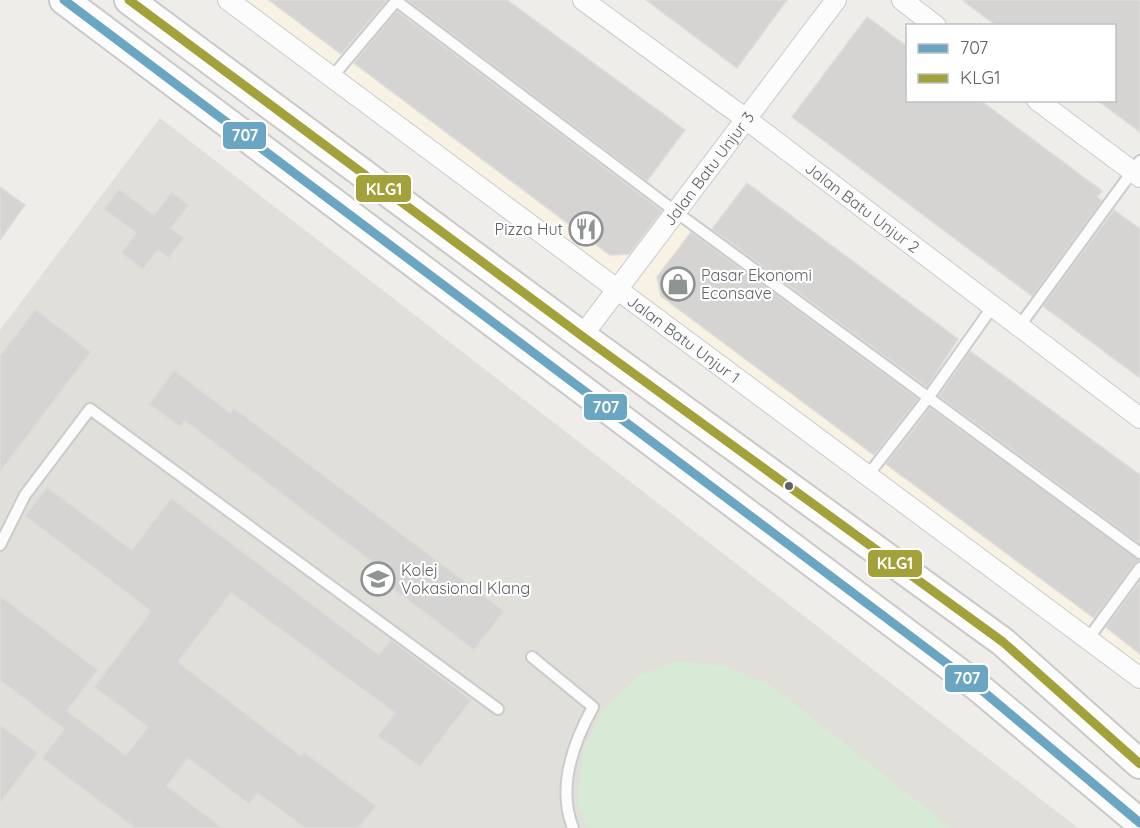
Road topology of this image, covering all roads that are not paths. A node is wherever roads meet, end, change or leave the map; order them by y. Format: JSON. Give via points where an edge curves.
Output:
{"nodes":[{"id":1,"x":64,"y":0,"type":"edge"},
{"id":2,"x":129,"y":0,"type":"edge"},
{"id":3,"x":228,"y":0,"type":"edge"},
{"id":4,"x":396,"y":0,"type":"edge"},
{"id":5,"x":836,"y":0,"type":"edge"},
{"id":6,"x":902,"y":0,"type":"edge"},
{"id":7,"x":588,"y":1,"type":"edge"},
{"id":8,"x":933,"y":24,"type":"edge"},
{"id":9,"x":332,"y":78,"type":"junction"},
{"id":10,"x":1040,"y":102,"type":"edge"},
{"id":11,"x":746,"y":119,"type":"junction"},
{"id":12,"x":1138,"y":169,"type":"edge"},
{"id":13,"x":676,"y":212,"type":"junction"},
{"id":14,"x":618,"y":289,"type":"junction"},
{"id":15,"x":993,"y":306,"type":"junction"},
{"id":16,"x":1018,"y":328,"type":"junction"},
{"id":17,"x":582,"y":336,"type":"junction"},
{"id":18,"x":591,"y":396,"type":"junction"},
{"id":19,"x":928,"y":398,"type":"junction"},
{"id":20,"x":1140,"y":418,"type":"edge"},
{"id":21,"x":868,"y":475,"type":"junction"},
{"id":22,"x":0,"y":545,"type":"edge"},
{"id":23,"x":1140,"y":553,"type":"edge"},
{"id":24,"x":1140,"y":568,"type":"edge"},
{"id":25,"x":1088,"y":639,"type":"junction"},
{"id":26,"x":532,"y":657,"type":"dead end"},
{"id":27,"x":1140,"y":678,"type":"edge"},
{"id":28,"x":498,"y":708,"type":"dead end"},
{"id":29,"x":1140,"y":764,"type":"edge"},
{"id":30,"x":1140,"y":824,"type":"edge"},
{"id":31,"x":573,"y":828,"type":"edge"}],
"edges":[{"from":1,"to":18,"type":"main road"},
{"from":2,"to":17,"type":"main road"},
{"from":3,"to":9,"type":"street","name":"Jalan Batu Unjur 1"},
{"from":4,"to":9,"type":"lane"},
{"from":4,"to":13,"type":"lane"},
{"from":5,"to":11,"type":"street","name":"Jalan Batu Unjur 3"},
{"from":6,"to":8,"type":"street"},
{"from":7,"to":11,"type":"street","name":"Jalan Batu Unjur 2"},
{"from":9,"to":14,"type":"street","name":"Jalan Batu Unjur 1"},
{"from":10,"to":12,"type":"street"},
{"from":11,"to":13,"type":"street","name":"Jalan Batu Unjur 3"},
{"from":11,"to":15,"type":"street","name":"Jalan Batu Unjur 2"},
{"from":12,"to":16,"type":"lane"},
{"from":13,"to":14,"type":"street","name":"Jalan Batu Unjur 3"},
{"from":13,"to":19,"type":"lane"},
{"from":14,"to":17,"type":"street","name":"Jalan Batu Unjur 3"},
{"from":14,"to":21,"type":"street","name":"Jalan Batu Unjur 1"},
{"from":15,"to":16,"type":"street","name":"Jalan Batu Unjur 2"},
{"from":15,"to":19,"type":"lane"},
{"from":16,"to":20,"type":"street","name":"Jalan Batu Unjur 2"},
{"from":17,"to":18,"type":"main road","via":[[577,357]]},
{"from":17,"to":29,"type":"main road","via":[[1003,642]]},
{"from":18,"to":30,"type":"main road","via":[[978,687]]},
{"from":19,"to":21,"type":"lane"},
{"from":19,"to":23,"type":"lane"},
{"from":21,"to":25,"type":"street","name":"Jalan Batu Unjur 1"},
{"from":22,"to":28,"type":"lane","via":[[25,495],[90,409]]},
{"from":24,"to":25,"type":"lane"},
{"from":25,"to":27,"type":"street","name":"Jalan Batu Unjur 1"},
{"from":26,"to":31,"type":"lane","via":[[593,707],[569,763],[567,793]]}]}
